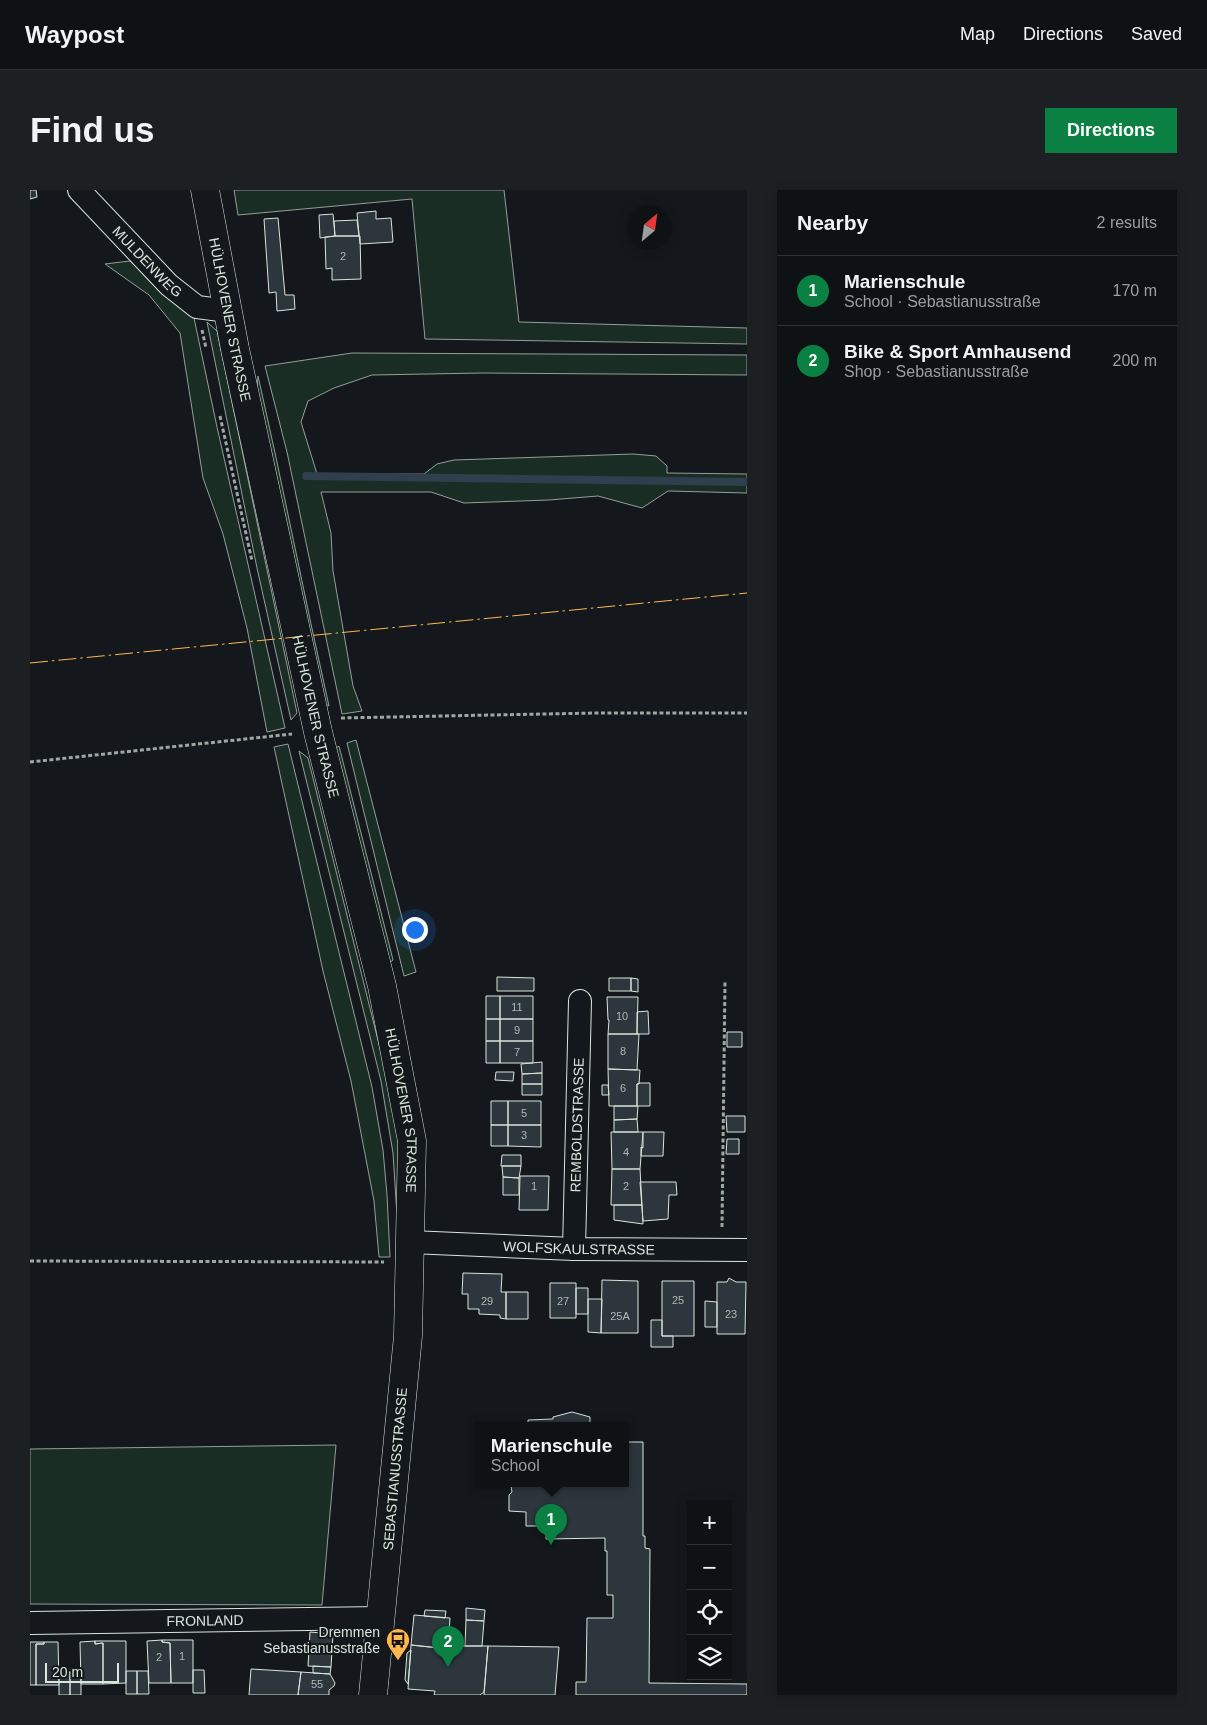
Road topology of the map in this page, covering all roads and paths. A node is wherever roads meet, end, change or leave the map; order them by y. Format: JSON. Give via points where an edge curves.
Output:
{"nodes":[{"id":1,"x":79,"y":190,"type":"edge"},
{"id":2,"x":206,"y":190,"type":"edge"},
{"id":3,"x":228,"y":311,"type":"junction"},
{"id":4,"x":747,"y":713,"type":"edge"},
{"id":5,"x":320,"y":738,"type":"junction"},
{"id":6,"x":292,"y":744,"type":"dead end"},
{"id":7,"x":30,"y":762,"type":"edge"},
{"id":8,"x":725,"y":982,"type":"dead end"},
{"id":9,"x":580,"y":1001,"type":"dead end"},
{"id":10,"x":574,"y":1249,"type":"junction"},
{"id":11,"x":721,"y":1250,"type":"junction"},
{"id":12,"x":747,"y":1250,"type":"edge"},
{"id":13,"x":410,"y":1252,"type":"junction"},
{"id":14,"x":30,"y":1261,"type":"edge"},
{"id":15,"x":381,"y":1618,"type":"junction"},
{"id":16,"x":30,"y":1623,"type":"edge"},
{"id":17,"x":373,"y":1695,"type":"edge"}],
"edges":[{"from":1,"to":3,"type":"street","name":"MULDENWEG","via":[[169,285],[197,308]]},
{"from":2,"to":3,"type":"main road","name":"HÜLHOVENER STRASSE"},
{"from":3,"to":5,"type":"main road","name":"HÜLHOVENER STRASSE"},
{"from":4,"to":5,"type":"path","via":[[344,718],[336,719]]},
{"from":5,"to":13,"type":"main road","name":"HÜLHOVENER STRASSE","via":[[382,986],[412,1141]]},
{"from":6,"to":7,"type":"path","via":[[290,734]]},
{"from":8,"to":11,"type":"path"},
{"from":9,"to":10,"type":"street","name":"REMBOLDSTRASSE"},
{"from":10,"to":11,"type":"street","name":"WOLFSKAULSTRASSE"},
{"from":10,"to":13,"type":"street","name":"WOLFSKAULSTRASSE"},
{"from":11,"to":12,"type":"street","name":"WOLFSKAULSTRASSE"},
{"from":13,"to":14,"type":"path"},
{"from":13,"to":15,"type":"main road","name":"SEBASTIANUSSTRASSE","via":[[408,1336]]},
{"from":15,"to":16,"type":"street","name":"FRONLAND"},
{"from":15,"to":17,"type":"main road","name":"SEBASTIANUSSTRASSE"}]}
